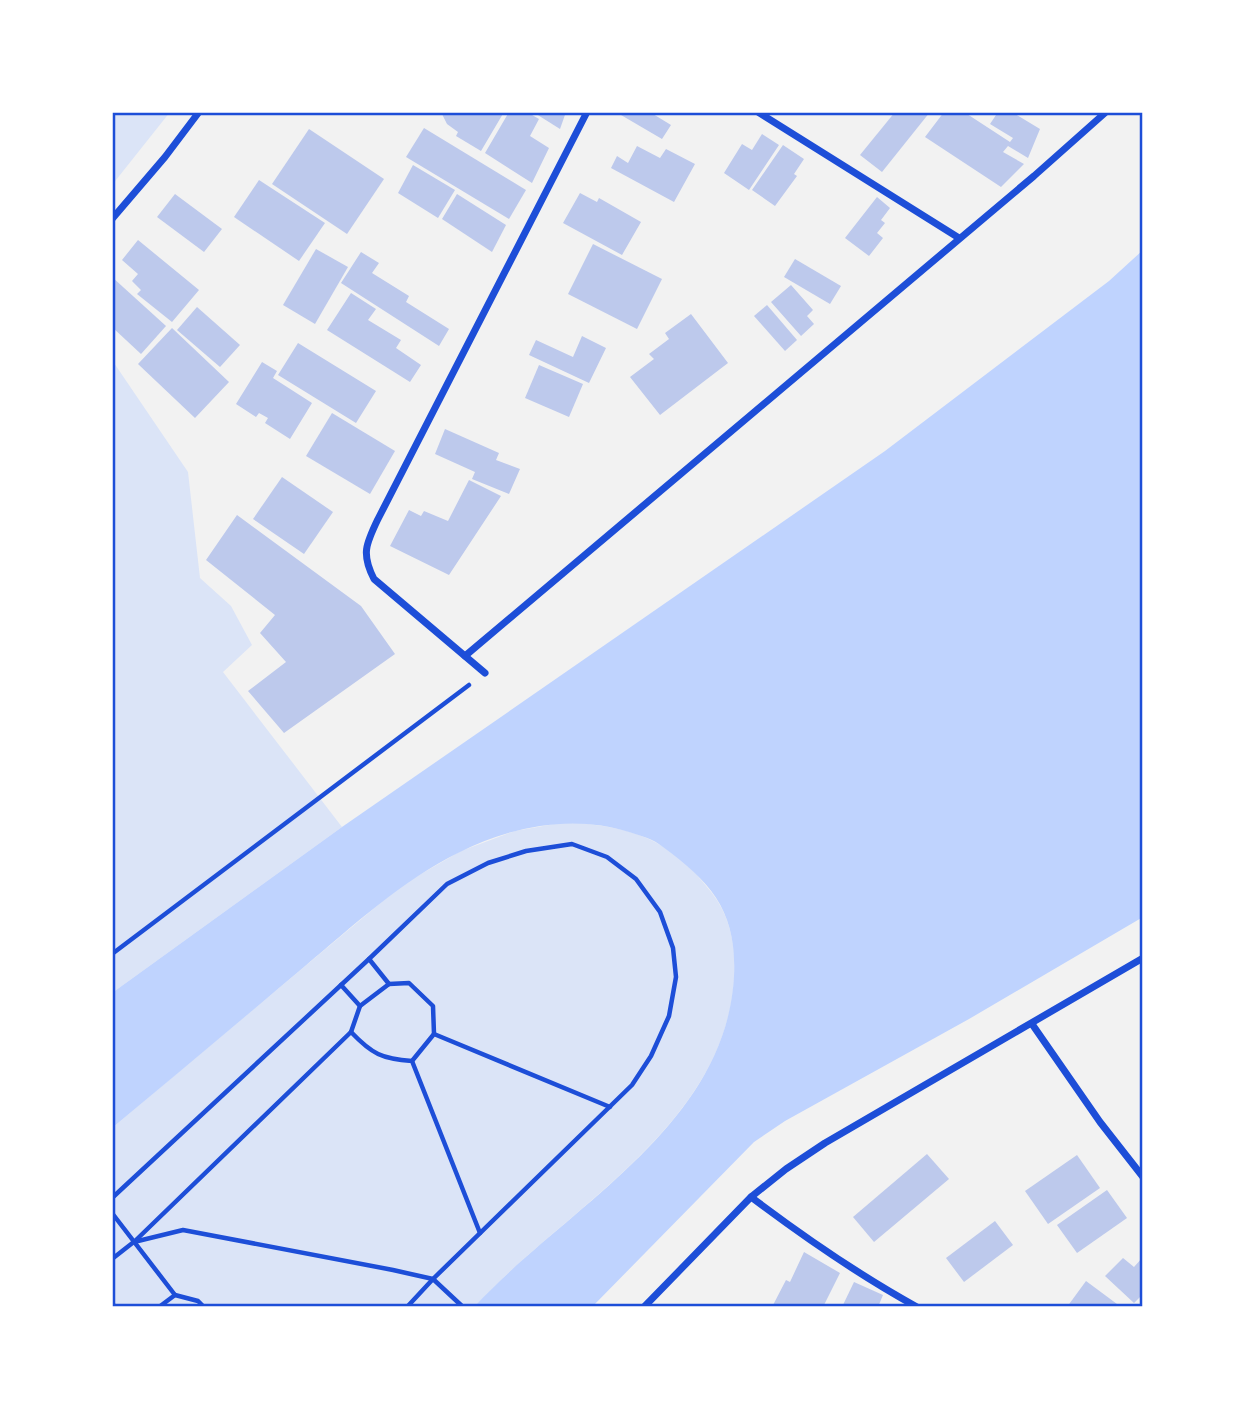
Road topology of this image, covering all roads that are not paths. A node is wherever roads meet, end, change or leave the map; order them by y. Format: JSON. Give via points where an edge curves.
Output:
{"nodes":[{"id":1,"x":199,"y":112,"type":"edge"},
{"id":2,"x":587,"y":112,"type":"edge"},
{"id":3,"x":758,"y":112,"type":"edge"},
{"id":4,"x":1106,"y":112,"type":"edge"},
{"id":5,"x":112,"y":219,"type":"edge"},
{"id":6,"x":959,"y":238,"type":"junction"},
{"id":7,"x":466,"y":656,"type":"junction"},
{"id":8,"x":485,"y":673,"type":"road end"},
{"id":9,"x":1143,"y":958,"type":"edge"},
{"id":10,"x":1032,"y":1024,"type":"junction"},
{"id":11,"x":1143,"y":1177,"type":"edge"},
{"id":12,"x":751,"y":1197,"type":"junction"},
{"id":13,"x":644,"y":1307,"type":"edge"},
{"id":14,"x":917,"y":1307,"type":"edge"}],
"edges":[{"from":1,"to":5,"type":"street"},
{"from":2,"to":7,"type":"street","via":[[378,519],[366,552],[374,579]]},
{"from":3,"to":6,"type":"street"},
{"from":4,"to":6,"type":"street"},
{"from":6,"to":7,"type":"street"},
{"from":7,"to":8,"type":"street"},
{"from":9,"to":10,"type":"street"},
{"from":10,"to":11,"type":"street"},
{"from":10,"to":12,"type":"street","via":[[825,1143]]},
{"from":12,"to":13,"type":"street"},
{"from":12,"to":14,"type":"street"}]}
